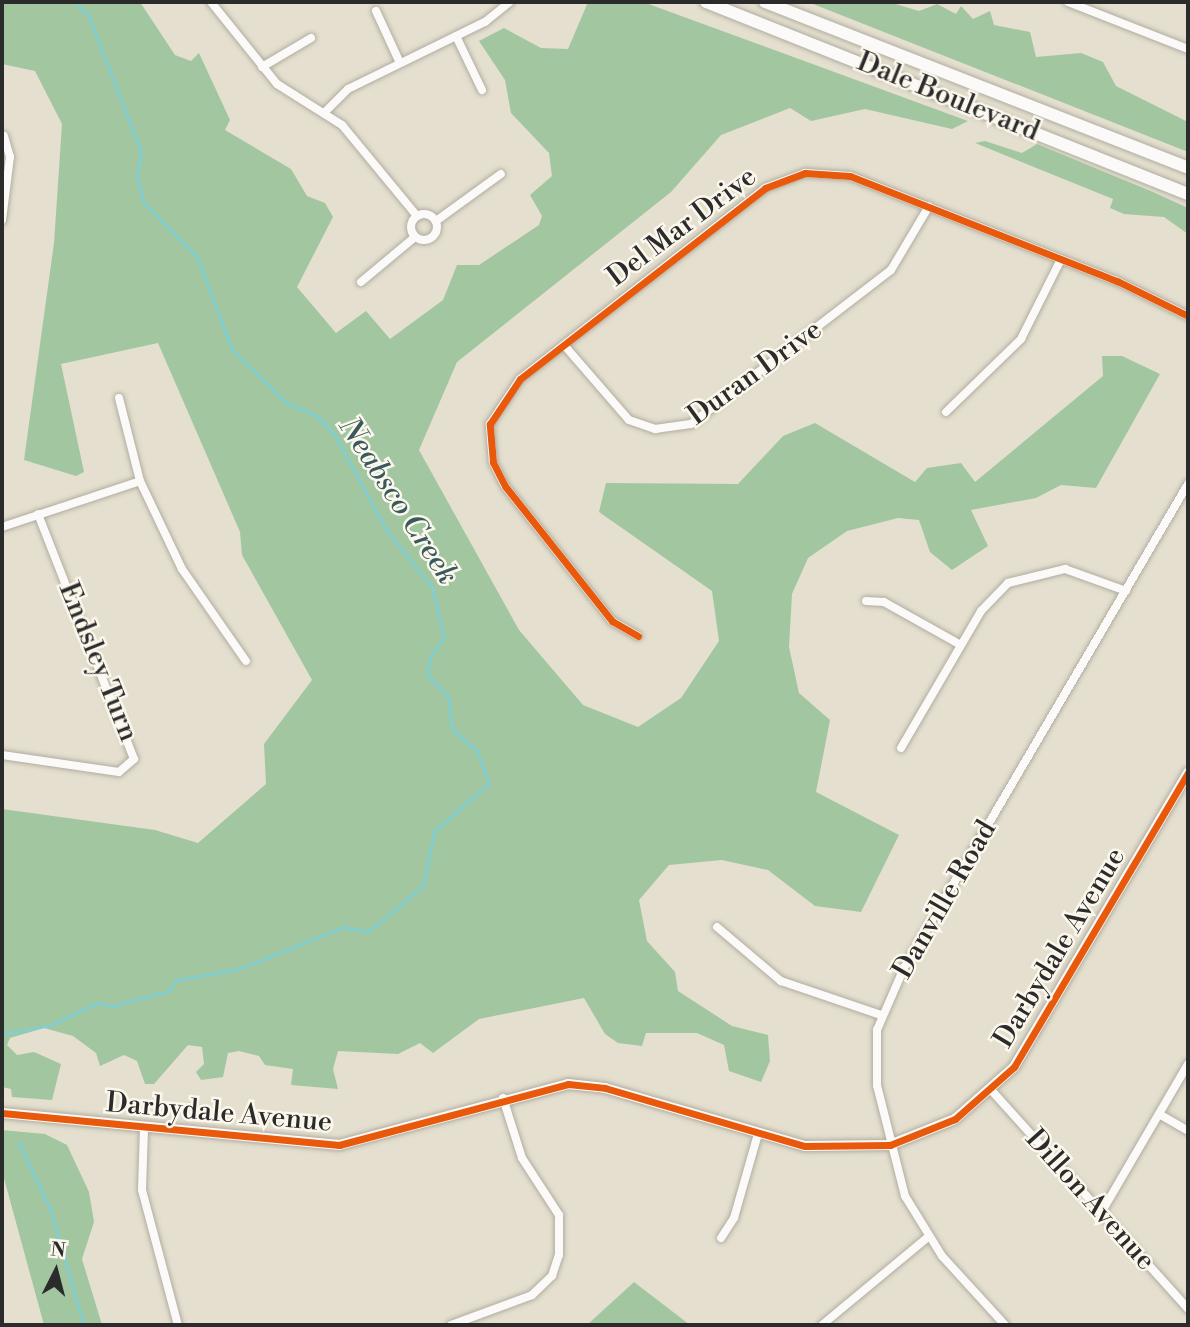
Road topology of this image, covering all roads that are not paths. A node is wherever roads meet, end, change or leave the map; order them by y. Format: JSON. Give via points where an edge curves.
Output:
{"nodes":[{"id":1,"x":211,"y":2,"type":"edge"},
{"id":2,"x":510,"y":2,"type":"edge"},
{"id":3,"x":706,"y":2,"type":"edge"},
{"id":4,"x":765,"y":2,"type":"edge"},
{"id":5,"x":1068,"y":2,"type":"edge"},
{"id":6,"x":376,"y":11,"type":"dead end"},
{"id":7,"x":456,"y":36,"type":"junction"},
{"id":8,"x":311,"y":38,"type":"dead end"},
{"id":9,"x":1188,"y":49,"type":"edge"},
{"id":10,"x":400,"y":63,"type":"junction"},
{"id":11,"x":262,"y":67,"type":"junction"},
{"id":12,"x":481,"y":90,"type":"dead end"},
{"id":13,"x":324,"y":113,"type":"junction"},
{"id":14,"x":4,"y":136,"type":"dead end"},
{"id":15,"x":1188,"y":168,"type":"edge"},
{"id":16,"x":501,"y":174,"type":"dead end"},
{"id":17,"x":1188,"y":194,"type":"edge"},
{"id":18,"x":929,"y":206,"type":"junction"},
{"id":19,"x":417,"y":216,"type":"junction"},
{"id":20,"x":2,"y":220,"type":"edge"},
{"id":21,"x":436,"y":221,"type":"junction"},
{"id":22,"x":415,"y":237,"type":"junction"},
{"id":23,"x":1061,"y":259,"type":"junction"},
{"id":24,"x":361,"y":282,"type":"dead end"},
{"id":25,"x":1188,"y":316,"type":"edge"},
{"id":26,"x":564,"y":345,"type":"junction"},
{"id":27,"x":119,"y":398,"type":"dead end"},
{"id":28,"x":946,"y":412,"type":"dead end"},
{"id":29,"x":140,"y":481,"type":"junction"},
{"id":30,"x":1188,"y":484,"type":"edge"},
{"id":31,"x":38,"y":514,"type":"junction"},
{"id":32,"x":2,"y":527,"type":"edge"},
{"id":33,"x":1126,"y":591,"type":"junction"},
{"id":34,"x":866,"y":601,"type":"dead end"},
{"id":35,"x":638,"y":636,"type":"dead end"},
{"id":36,"x":961,"y":645,"type":"junction"},
{"id":37,"x":246,"y":661,"type":"dead end"},
{"id":38,"x":901,"y":748,"type":"dead end"},
{"id":39,"x":2,"y":754,"type":"edge"},
{"id":40,"x":1188,"y":773,"type":"edge"},
{"id":41,"x":717,"y":927,"type":"dead end"},
{"id":42,"x":881,"y":1015,"type":"junction"},
{"id":43,"x":1188,"y":1064,"type":"edge"},
{"id":44,"x":992,"y":1091,"type":"junction"},
{"id":45,"x":503,"y":1098,"type":"junction"},
{"id":46,"x":2,"y":1113,"type":"edge"},
{"id":47,"x":1159,"y":1114,"type":"junction"},
{"id":48,"x":144,"y":1129,"type":"junction"},
{"id":49,"x":1188,"y":1131,"type":"edge"},
{"id":50,"x":758,"y":1134,"type":"junction"},
{"id":51,"x":890,"y":1145,"type":"junction"},
{"id":52,"x":1101,"y":1213,"type":"junction"},
{"id":53,"x":928,"y":1237,"type":"junction"},
{"id":54,"x":721,"y":1238,"type":"dead end"},
{"id":55,"x":1188,"y":1309,"type":"edge"},
{"id":56,"x":178,"y":1325,"type":"edge"},
{"id":57,"x":450,"y":1325,"type":"edge"},
{"id":58,"x":822,"y":1325,"type":"edge"},
{"id":59,"x":1005,"y":1325,"type":"edge"}],
"edges":[{"from":1,"to":11,"type":"street"},
{"from":2,"to":7,"type":"street"},
{"from":3,"to":17,"type":"main road","name":"Dale Boulevard"},
{"from":4,"to":15,"type":"main road","name":"Dale Boulevard"},
{"from":5,"to":9,"type":"street"},
{"from":6,"to":10,"type":"street"},
{"from":7,"to":10,"type":"street"},
{"from":7,"to":12,"type":"street"},
{"from":8,"to":11,"type":"street"},
{"from":10,"to":13,"type":"street","via":[[348,89]]},
{"from":11,"to":13,"type":"street","via":[[284,90]]},
{"from":13,"to":19,"type":"street","via":[[349,132]]},
{"from":14,"to":20,"type":"street","via":[[10,157]]},
{"from":16,"to":21,"type":"street"},
{"from":18,"to":23,"type":"street","name":"Del Mar Drive"},
{"from":18,"to":26,"type":"street","name":"Del Mar Drive","via":[[834,173],[778,180]]},
{"from":18,"to":26,"type":"street","name":"Duran Drive","via":[[891,270],[691,424],[655,429],[629,421]]},
{"from":19,"to":21,"type":"street"},
{"from":19,"to":22,"type":"street","via":[[411,227]]},
{"from":21,"to":22,"type":"street","via":[[433,237]]},
{"from":22,"to":24,"type":"street"},
{"from":23,"to":25,"type":"street","name":"Del Mar Drive"},
{"from":23,"to":28,"type":"street","via":[[1021,339]]},
{"from":26,"to":35,"type":"street","name":"Del Mar Drive","via":[[500,402],[490,424],[493,462],[505,486],[612,621]]},
{"from":27,"to":29,"type":"street"},
{"from":29,"to":31,"type":"street"},
{"from":29,"to":37,"type":"street","via":[[187,578]]},
{"from":30,"to":33,"type":"street","name":"Danville Road"},
{"from":31,"to":32,"type":"street"},
{"from":31,"to":39,"type":"street","name":"Endsley Turn","via":[[134,759],[118,772]]},
{"from":33,"to":36,"type":"street","via":[[1079,571],[1024,575],[988,601]]},
{"from":33,"to":42,"type":"street","name":"Danville Road"},
{"from":34,"to":36,"type":"street","via":[[884,602]]},
{"from":36,"to":38,"type":"street"},
{"from":40,"to":44,"type":"street","name":"Darbydale Avenue","via":[[1027,1049]]},
{"from":41,"to":42,"type":"street","via":[[781,981]]},
{"from":42,"to":51,"type":"street","name":"Danville Road","via":[[875,1070]]},
{"from":43,"to":47,"type":"street"},
{"from":44,"to":51,"type":"street","name":"Darbydale Avenue","via":[[945,1124]]},
{"from":44,"to":52,"type":"street","name":"Dillon Avenue"},
{"from":45,"to":48,"type":"street","name":"Darbydale Avenue","via":[[339,1145]]},
{"from":45,"to":50,"type":"street","name":"Darbydale Avenue","via":[[586,1085]]},
{"from":45,"to":57,"type":"street","via":[[522,1158],[559,1215],[559,1255],[552,1276],[532,1295]]},
{"from":46,"to":48,"type":"street","name":"Darbydale Avenue"},
{"from":47,"to":49,"type":"street"},
{"from":47,"to":52,"type":"street"},
{"from":48,"to":56,"type":"street","via":[[142,1190]]},
{"from":50,"to":51,"type":"street","name":"Darbydale Avenue","via":[[827,1149]]},
{"from":50,"to":54,"type":"street","via":[[734,1218]]},
{"from":51,"to":53,"type":"street","name":"Danville Road","via":[[905,1196]]},
{"from":52,"to":55,"type":"street","name":"Dillon Avenue"},
{"from":53,"to":58,"type":"street"},
{"from":53,"to":59,"type":"street","name":"Danville Road"}]}
